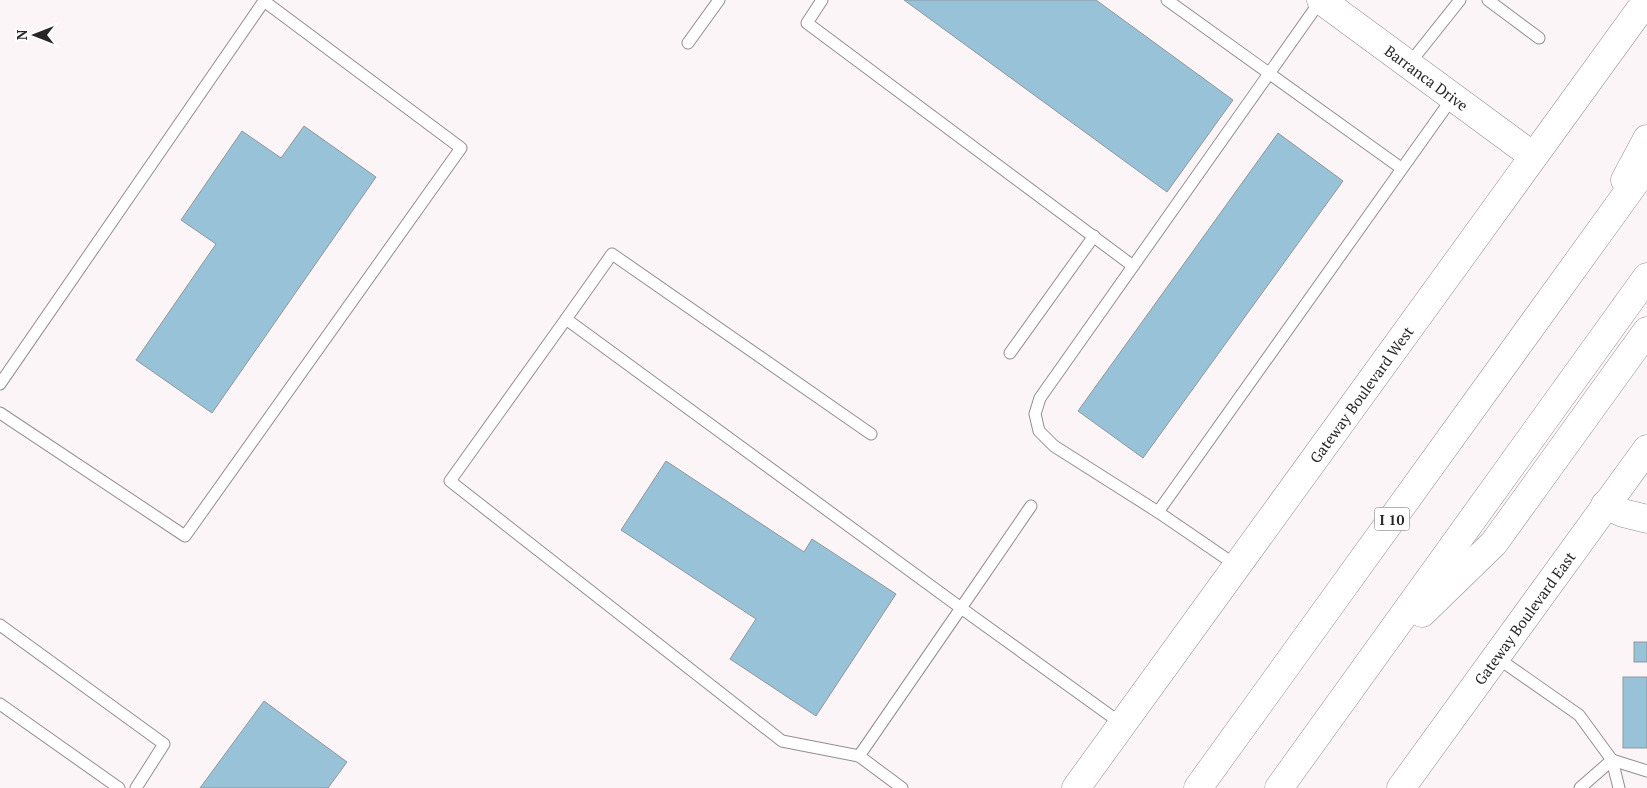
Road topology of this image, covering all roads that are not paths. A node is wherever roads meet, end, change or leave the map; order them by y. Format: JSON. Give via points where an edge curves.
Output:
{"nodes":[{"id":1,"x":719,"y":0,"type":"edge"},
{"id":2,"x":822,"y":0,"type":"edge"},
{"id":3,"x":1166,"y":0,"type":"edge"},
{"id":4,"x":1321,"y":0,"type":"edge"},
{"id":5,"x":1460,"y":0,"type":"edge"},
{"id":6,"x":1488,"y":0,"type":"edge"},
{"id":7,"x":1647,"y":0,"type":"edge"},
{"id":8,"x":1538,"y":38,"type":"dead end"},
{"id":9,"x":688,"y":43,"type":"dead end"},
{"id":10,"x":1409,"y":64,"type":"junction"},
{"id":11,"x":1269,"y":73,"type":"junction"},
{"id":12,"x":1453,"y":97,"type":"junction"},
{"id":13,"x":1647,"y":139,"type":"edge"},
{"id":14,"x":1533,"y":156,"type":"junction"},
{"id":15,"x":1647,"y":166,"type":"edge"},
{"id":16,"x":1401,"y":168,"type":"junction"},
{"id":17,"x":1094,"y":236,"type":"junction"},
{"id":18,"x":1586,"y":250,"type":"junction"},
{"id":19,"x":1133,"y":266,"type":"junction"},
{"id":20,"x":1647,"y":277,"type":"edge"},
{"id":21,"x":566,"y":319,"type":"junction"},
{"id":22,"x":1647,"y":331,"type":"edge"},
{"id":23,"x":1010,"y":353,"type":"dead end"},
{"id":24,"x":0,"y":384,"type":"edge"},
{"id":25,"x":0,"y":412,"type":"edge"},
{"id":26,"x":871,"y":434,"type":"dead end"},
{"id":27,"x":1647,"y":449,"type":"edge"},
{"id":28,"x":1606,"y":505,"type":"junction"},
{"id":29,"x":1031,"y":506,"type":"dead end"},
{"id":30,"x":1158,"y":512,"type":"junction"},
{"id":31,"x":1647,"y":519,"type":"edge"},
{"id":32,"x":1236,"y":566,"type":"junction"},
{"id":33,"x":960,"y":608,"type":"junction"},
{"id":34,"x":0,"y":625,"type":"edge"},
{"id":35,"x":1496,"y":657,"type":"junction"},
{"id":36,"x":1371,"y":662,"type":"junction"},
{"id":37,"x":0,"y":704,"type":"edge"},
{"id":38,"x":1122,"y":724,"type":"junction"},
{"id":39,"x":859,"y":756,"type":"junction"},
{"id":40,"x":1612,"y":760,"type":"junction"},
{"id":41,"x":1647,"y":771,"type":"edge"},
{"id":42,"x":119,"y":788,"type":"edge"},
{"id":43,"x":136,"y":788,"type":"edge"},
{"id":44,"x":902,"y":788,"type":"edge"},
{"id":45,"x":1076,"y":788,"type":"edge"},
{"id":46,"x":1198,"y":788,"type":"edge"},
{"id":47,"x":1279,"y":788,"type":"edge"},
{"id":48,"x":1401,"y":788,"type":"edge"},
{"id":49,"x":1580,"y":788,"type":"edge"},
{"id":50,"x":1619,"y":788,"type":"edge"}],
"edges":[{"from":1,"to":9,"type":"lane"},
{"from":2,"to":17,"type":"lane","via":[[807,23]]},
{"from":3,"to":11,"type":"lane"},
{"from":4,"to":10,"type":"main road","name":"Barranca Drive"},
{"from":4,"to":11,"type":"lane"},
{"from":5,"to":10,"type":"lane"},
{"from":6,"to":8,"type":"lane"},
{"from":7,"to":14,"type":"main road","name":"Gateway Boulevard West"},
{"from":10,"to":12,"type":"main road","name":"Barranca Drive"},
{"from":11,"to":16,"type":"lane"},
{"from":11,"to":19,"type":"lane"},
{"from":12,"to":14,"type":"main road","name":"Barranca Drive"},
{"from":12,"to":16,"type":"lane"},
{"from":13,"to":18,"type":"main road"},
{"from":14,"to":32,"type":"main road","name":"Gateway Boulevard West"},
{"from":15,"to":18,"type":"main road","number":"I 10"},
{"from":16,"to":30,"type":"lane"},
{"from":17,"to":19,"type":"lane"},
{"from":17,"to":23,"type":"lane"},
{"from":18,"to":46,"type":"main road","number":"I 10"},
{"from":19,"to":30,"type":"lane","via":[[1040,398],[1034,414],[1039,431],[1054,446]]},
{"from":20,"to":36,"type":"main road"},
{"from":21,"to":26,"type":"lane","via":[[612,254]]},
{"from":21,"to":33,"type":"lane"},
{"from":21,"to":39,"type":"lane","via":[[450,481],[782,741]]},
{"from":22,"to":36,"type":"main road","via":[[1494,543]]},
{"from":24,"to":25,"type":"lane","via":[[264,1],[462,148],[185,536]]},
{"from":27,"to":28,"type":"main road","name":"Gateway Boulevard East"},
{"from":28,"to":31,"type":"main road"},
{"from":28,"to":35,"type":"main road","name":"Gateway Boulevard East"},
{"from":29,"to":33,"type":"lane"},
{"from":30,"to":32,"type":"lane"},
{"from":32,"to":38,"type":"main road","name":"Gateway Boulevard West"},
{"from":33,"to":38,"type":"lane"},
{"from":33,"to":39,"type":"lane"},
{"from":34,"to":43,"type":"lane","via":[[164,744]]},
{"from":35,"to":40,"type":"lane","via":[[1580,715]]},
{"from":35,"to":48,"type":"main road","name":"Gateway Boulevard East"},
{"from":36,"to":47,"type":"main road"},
{"from":37,"to":42,"type":"lane"},
{"from":38,"to":45,"type":"main road","name":"Gateway Boulevard West"},
{"from":39,"to":44,"type":"lane"},
{"from":40,"to":41,"type":"lane"},
{"from":40,"to":49,"type":"lane"},
{"from":40,"to":50,"type":"lane"}]}
